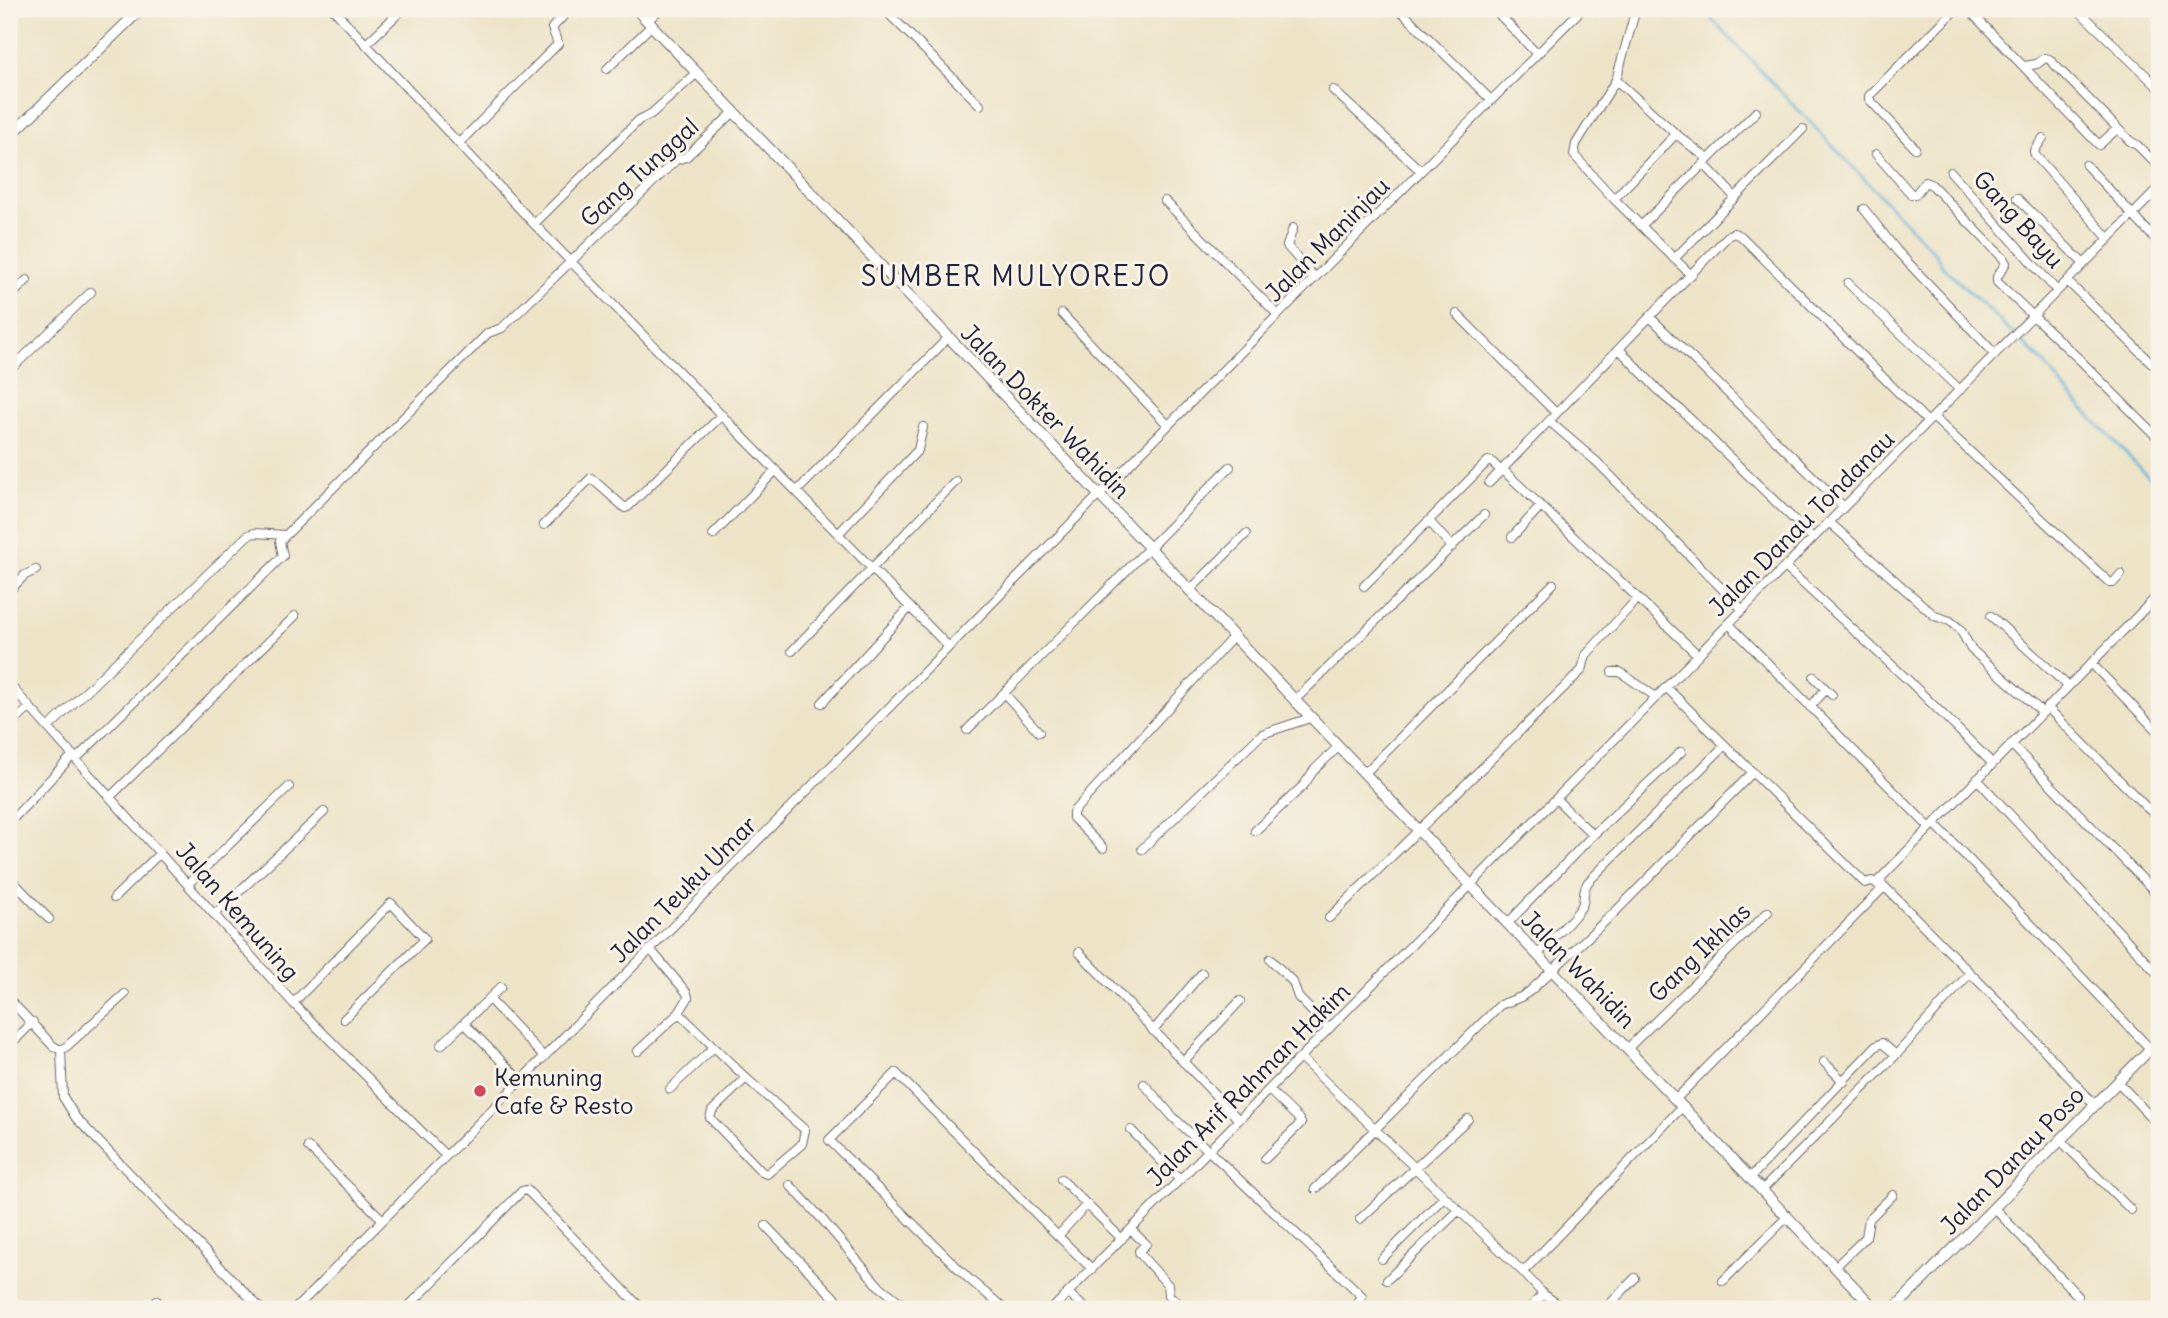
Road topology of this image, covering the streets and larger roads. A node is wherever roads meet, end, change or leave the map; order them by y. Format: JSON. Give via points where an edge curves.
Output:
{"nodes":[{"id":1,"x":141,"y":9,"type":"edge"},
{"id":2,"x":332,"y":9,"type":"edge"},
{"id":3,"x":404,"y":9,"type":"edge"},
{"id":4,"x":570,"y":9,"type":"edge"},
{"id":5,"x":636,"y":9,"type":"edge"},
{"id":6,"x":660,"y":9,"type":"edge"},
{"id":7,"x":884,"y":9,"type":"edge"},
{"id":8,"x":1399,"y":9,"type":"edge"},
{"id":9,"x":1494,"y":9,"type":"edge"},
{"id":10,"x":1636,"y":9,"type":"edge"},
{"id":11,"x":1956,"y":9,"type":"edge"},
{"id":12,"x":1968,"y":9,"type":"edge"},
{"id":13,"x":2077,"y":9,"type":"edge"},
{"id":14,"x":1579,"y":10,"type":"edge"},
{"id":15,"x":650,"y":23,"type":"junction"},
{"id":16,"x":366,"y":44,"type":"junction"},
{"id":17,"x":1537,"y":54,"type":"junction"},
{"id":18,"x":2024,"y":66,"type":"junction"},
{"id":19,"x":607,"y":69,"type":"dead end"},
{"id":20,"x":697,"y":73,"type":"junction"},
{"id":21,"x":1616,"y":80,"type":"junction"},
{"id":22,"x":2159,"y":88,"type":"edge"},
{"id":23,"x":1333,"y":90,"type":"dead end"},
{"id":24,"x":1491,"y":100,"type":"junction"},
{"id":25,"x":980,"y":105,"type":"dead end"},
{"id":26,"x":1756,"y":111,"type":"dead end"},
{"id":27,"x":734,"y":112,"type":"junction"},
{"id":28,"x":1803,"y":129,"type":"dead end"},
{"id":29,"x":2117,"y":129,"type":"junction"},
{"id":30,"x":1676,"y":134,"type":"junction"},
{"id":31,"x":9,"y":137,"type":"edge"},
{"id":32,"x":2043,"y":138,"type":"dead end"},
{"id":33,"x":459,"y":143,"type":"junction"},
{"id":34,"x":1914,"y":148,"type":"dead end"},
{"id":35,"x":1876,"y":154,"type":"dead end"},
{"id":36,"x":1706,"y":162,"type":"junction"},
{"id":37,"x":2086,"y":165,"type":"dead end"},
{"id":38,"x":2159,"y":167,"type":"edge"},
{"id":39,"x":1421,"y":172,"type":"junction"},
{"id":40,"x":1951,"y":172,"type":"dead end"},
{"id":41,"x":2159,"y":188,"type":"edge"},
{"id":42,"x":1734,"y":196,"type":"junction"},
{"id":43,"x":2017,"y":198,"type":"dead end"},
{"id":44,"x":1614,"y":199,"type":"junction"},
{"id":45,"x":1165,"y":201,"type":"dead end"},
{"id":46,"x":1864,"y":209,"type":"dead end"},
{"id":47,"x":2132,"y":216,"type":"junction"},
{"id":48,"x":534,"y":224,"type":"junction"},
{"id":49,"x":1641,"y":226,"type":"junction"},
{"id":50,"x":1293,"y":229,"type":"dead end"},
{"id":51,"x":2109,"y":239,"type":"junction"},
{"id":52,"x":2159,"y":243,"type":"edge"},
{"id":53,"x":1674,"y":259,"type":"junction"},
{"id":54,"x":570,"y":260,"type":"junction"},
{"id":55,"x":2084,"y":264,"type":"junction"},
{"id":56,"x":1690,"y":275,"type":"junction"},
{"id":57,"x":1315,"y":278,"type":"junction"},
{"id":58,"x":27,"y":280,"type":"dead end"},
{"id":59,"x":2067,"y":281,"type":"junction"},
{"id":60,"x":1848,"y":283,"type":"dead end"},
{"id":61,"x":2057,"y":291,"type":"junction"},
{"id":62,"x":91,"y":292,"type":"dead end"},
{"id":63,"x":9,"y":298,"type":"edge"},
{"id":64,"x":1062,"y":314,"type":"dead end"},
{"id":65,"x":1457,"y":314,"type":"dead end"},
{"id":66,"x":1278,"y":315,"type":"junction"},
{"id":67,"x":2033,"y":316,"type":"junction"},
{"id":68,"x":1650,"y":317,"type":"junction"},
{"id":69,"x":948,"y":338,"type":"junction"},
{"id":70,"x":1619,"y":349,"type":"junction"},
{"id":71,"x":1995,"y":354,"type":"junction"},
{"id":72,"x":2159,"y":370,"type":"edge"},
{"id":73,"x":9,"y":371,"type":"edge"},
{"id":74,"x":1960,"y":390,"type":"junction"},
{"id":75,"x":1556,"y":413,"type":"junction"},
{"id":76,"x":722,"y":415,"type":"junction"},
{"id":77,"x":1930,"y":420,"type":"junction"},
{"id":78,"x":1549,"y":421,"type":"junction"},
{"id":79,"x":1168,"y":425,"type":"junction"},
{"id":80,"x":923,"y":427,"type":"dead end"},
{"id":81,"x":2159,"y":439,"type":"edge"},
{"id":82,"x":1230,"y":467,"type":"dead end"},
{"id":83,"x":776,"y":470,"type":"junction"},
{"id":84,"x":1501,"y":470,"type":"junction"},
{"id":85,"x":956,"y":481,"type":"dead end"},
{"id":86,"x":1489,"y":483,"type":"dead end"},
{"id":87,"x":797,"y":491,"type":"junction"},
{"id":88,"x":1098,"y":496,"type":"junction"},
{"id":89,"x":1541,"y":506,"type":"junction"},
{"id":90,"x":1844,"y":507,"type":"junction"},
{"id":91,"x":1484,"y":515,"type":"dead end"},
{"id":92,"x":1429,"y":521,"type":"junction"},
{"id":93,"x":1829,"y":522,"type":"junction"},
{"id":94,"x":544,"y":525,"type":"dead end"},
{"id":95,"x":838,"y":534,"type":"junction"},
{"id":96,"x":1246,"y":534,"type":"dead end"},
{"id":97,"x":713,"y":535,"type":"dead end"},
{"id":98,"x":285,"y":536,"type":"junction"},
{"id":99,"x":1512,"y":537,"type":"dead end"},
{"id":100,"x":1813,"y":538,"type":"junction"},
{"id":101,"x":1452,"y":547,"type":"junction"},
{"id":102,"x":1149,"y":549,"type":"junction"},
{"id":103,"x":1785,"y":567,"type":"junction"},
{"id":104,"x":873,"y":569,"type":"junction"},
{"id":105,"x":36,"y":570,"type":"dead end"},
{"id":106,"x":2121,"y":574,"type":"dead end"},
{"id":107,"x":1553,"y":584,"type":"dead end"},
{"id":108,"x":1364,"y":586,"type":"dead end"},
{"id":109,"x":9,"y":591,"type":"edge"},
{"id":110,"x":1189,"y":591,"type":"junction"},
{"id":111,"x":2159,"y":593,"type":"edge"},
{"id":112,"x":1638,"y":598,"type":"junction"},
{"id":113,"x":910,"y":607,"type":"junction"},
{"id":114,"x":1743,"y":610,"type":"junction"},
{"id":115,"x":295,"y":616,"type":"dead end"},
{"id":116,"x":1991,"y":616,"type":"dead end"},
{"id":117,"x":1729,"y":624,"type":"junction"},
{"id":118,"x":1233,"y":637,"type":"junction"},
{"id":119,"x":949,"y":646,"type":"junction"},
{"id":120,"x":792,"y":650,"type":"dead end"},
{"id":121,"x":1698,"y":655,"type":"junction"},
{"id":122,"x":1253,"y":658,"type":"joint"},
{"id":123,"x":2091,"y":663,"type":"junction"},
{"id":124,"x":1612,"y":672,"type":"dead end"},
{"id":125,"x":1814,"y":677,"type":"dead end"},
{"id":126,"x":9,"y":684,"type":"edge"},
{"id":127,"x":2068,"y":686,"type":"junction"},
{"id":128,"x":1666,"y":687,"type":"junction"},
{"id":129,"x":1004,"y":693,"type":"junction"},
{"id":130,"x":1656,"y":697,"type":"junction"},
{"id":131,"x":1294,"y":701,"type":"junction"},
{"id":132,"x":822,"y":703,"type":"dead end"},
{"id":133,"x":30,"y":707,"type":"junction"},
{"id":134,"x":1810,"y":707,"type":"junction"},
{"id":135,"x":2045,"y":710,"type":"junction"},
{"id":136,"x":1310,"y":718,"type":"junction"},
{"id":137,"x":9,"y":727,"type":"edge"},
{"id":138,"x":48,"y":728,"type":"junction"},
{"id":139,"x":967,"y":730,"type":"dead end"},
{"id":140,"x":1039,"y":732,"type":"dead end"},
{"id":141,"x":2159,"y":733,"type":"edge"},
{"id":142,"x":2011,"y":744,"type":"junction"},
{"id":143,"x":1725,"y":745,"type":"junction"},
{"id":144,"x":1338,"y":747,"type":"junction"},
{"id":145,"x":1681,"y":751,"type":"dead end"},
{"id":146,"x":74,"y":757,"type":"junction"},
{"id":147,"x":1993,"y":763,"type":"junction"},
{"id":148,"x":1753,"y":772,"type":"junction"},
{"id":149,"x":1364,"y":774,"type":"junction"},
{"id":150,"x":1977,"y":779,"type":"junction"},
{"id":151,"x":289,"y":787,"type":"dead end"},
{"id":152,"x":110,"y":797,"type":"junction"},
{"id":153,"x":1556,"y":799,"type":"junction"},
{"id":154,"x":2159,"y":810,"type":"edge"},
{"id":155,"x":324,"y":812,"type":"dead end"},
{"id":156,"x":9,"y":823,"type":"edge"},
{"id":157,"x":1933,"y":826,"type":"junction"},
{"id":158,"x":1418,"y":830,"type":"junction"},
{"id":159,"x":1255,"y":831,"type":"dead end"},
{"id":160,"x":1593,"y":835,"type":"junction"},
{"id":161,"x":1103,"y":848,"type":"dead end"},
{"id":162,"x":1142,"y":849,"type":"dead end"},
{"id":163,"x":160,"y":853,"type":"junction"},
{"id":164,"x":9,"y":877,"type":"edge"},
{"id":165,"x":1877,"y":882,"type":"junction"},
{"id":166,"x":188,"y":884,"type":"junction"},
{"id":167,"x":1471,"y":886,"type":"junction"},
{"id":168,"x":2159,"y":896,"type":"edge"},
{"id":169,"x":114,"y":898,"type":"dead end"},
{"id":170,"x":1768,"y":912,"type":"dead end"},
{"id":171,"x":215,"y":914,"type":"junction"},
{"id":172,"x":1329,"y":918,"type":"dead end"},
{"id":173,"x":49,"y":919,"type":"dead end"},
{"id":174,"x":1507,"y":924,"type":"junction"},
{"id":175,"x":650,"y":949,"type":"junction"},
{"id":176,"x":1079,"y":952,"type":"dead end"},
{"id":177,"x":1536,"y":955,"type":"junction"},
{"id":178,"x":1270,"y":959,"type":"dead end"},
{"id":179,"x":1551,"y":969,"type":"junction"},
{"id":180,"x":1202,"y":973,"type":"dead end"},
{"id":181,"x":1970,"y":973,"type":"junction"},
{"id":182,"x":2159,"y":975,"type":"edge"},
{"id":183,"x":501,"y":987,"type":"dead end"},
{"id":184,"x":125,"y":994,"type":"dead end"},
{"id":185,"x":9,"y":999,"type":"edge"},
{"id":186,"x":489,"y":999,"type":"junction"},
{"id":187,"x":1240,"y":1001,"type":"dead end"},
{"id":188,"x":293,"y":1003,"type":"junction"},
{"id":189,"x":679,"y":1013,"type":"junction"},
{"id":190,"x":344,"y":1019,"type":"dead end"},
{"id":191,"x":33,"y":1022,"type":"junction"},
{"id":192,"x":464,"y":1023,"type":"junction"},
{"id":193,"x":1329,"y":1029,"type":"junction"},
{"id":194,"x":1153,"y":1031,"type":"junction"},
{"id":195,"x":2159,"y":1040,"type":"edge"},
{"id":196,"x":441,"y":1045,"type":"dead end"},
{"id":197,"x":9,"y":1046,"type":"edge"},
{"id":198,"x":714,"y":1047,"type":"junction"},
{"id":199,"x":1627,"y":1049,"type":"junction"},
{"id":200,"x":2150,"y":1049,"type":"junction"},
{"id":201,"x":61,"y":1050,"type":"junction"},
{"id":202,"x":638,"y":1051,"type":"dead end"},
{"id":203,"x":1895,"y":1055,"type":"junction"},
{"id":204,"x":544,"y":1057,"type":"junction"},
{"id":205,"x":1301,"y":1058,"type":"junction"},
{"id":206,"x":2159,"y":1058,"type":"edge"},
{"id":207,"x":1183,"y":1062,"type":"junction"},
{"id":208,"x":1824,"y":1062,"type":"dead end"},
{"id":209,"x":746,"y":1078,"type":"junction"},
{"id":210,"x":520,"y":1081,"type":"junction"},
{"id":211,"x":1844,"y":1082,"type":"junction"},
{"id":212,"x":2118,"y":1082,"type":"junction"},
{"id":213,"x":1144,"y":1084,"type":"dead end"},
{"id":214,"x":670,"y":1089,"type":"dead end"},
{"id":215,"x":1269,"y":1090,"type":"junction"},
{"id":216,"x":1827,"y":1099,"type":"junction"},
{"id":217,"x":1679,"y":1103,"type":"junction"},
{"id":218,"x":2095,"y":1105,"type":"junction"},
{"id":219,"x":1840,"y":1112,"type":"junction"},
{"id":220,"x":1468,"y":1119,"type":"dead end"},
{"id":221,"x":1239,"y":1120,"type":"junction"},
{"id":222,"x":2159,"y":1126,"type":"edge"},
{"id":223,"x":1374,"y":1128,"type":"junction"},
{"id":224,"x":1131,"y":1130,"type":"dead end"},
{"id":225,"x":2060,"y":1140,"type":"junction"},
{"id":226,"x":308,"y":1147,"type":"dead end"},
{"id":227,"x":1209,"y":1151,"type":"junction"},
{"id":228,"x":446,"y":1156,"type":"junction"},
{"id":229,"x":1265,"y":1159,"type":"dead end"},
{"id":230,"x":1415,"y":1167,"type":"junction"},
{"id":231,"x":1750,"y":1178,"type":"junction"},
{"id":232,"x":1061,"y":1179,"type":"dead end"},
{"id":233,"x":1180,"y":1180,"type":"junction"},
{"id":234,"x":790,"y":1185,"type":"dead end"},
{"id":235,"x":1315,"y":1189,"type":"dead end"},
{"id":236,"x":1762,"y":1190,"type":"junction"},
{"id":237,"x":1893,"y":1195,"type":"dead end"},
{"id":238,"x":1444,"y":1197,"type":"junction"},
{"id":239,"x":1087,"y":1204,"type":"junction"},
{"id":240,"x":1994,"y":1208,"type":"junction"},
{"id":241,"x":1459,"y":1210,"type":"junction"},
{"id":242,"x":2131,"y":1210,"type":"dead end"},
{"id":243,"x":1787,"y":1217,"type":"junction"},
{"id":244,"x":1360,"y":1219,"type":"dead end"},
{"id":245,"x":383,"y":1220,"type":"junction"},
{"id":246,"x":766,"y":1226,"type":"dead end"},
{"id":247,"x":1131,"y":1230,"type":"junction"},
{"id":248,"x":1058,"y":1237,"type":"junction"},
{"id":249,"x":1122,"y":1239,"type":"junction"},
{"id":250,"x":1382,"y":1259,"type":"dead end"},
{"id":251,"x":1835,"y":1267,"type":"junction"},
{"id":252,"x":1092,"y":1269,"type":"junction"},
{"id":253,"x":1523,"y":1272,"type":"junction"},
{"id":254,"x":1635,"y":1278,"type":"dead end"},
{"id":255,"x":1387,"y":1280,"type":"dead end"},
{"id":256,"x":1723,"y":1281,"type":"dead end"},
{"id":257,"x":1069,"y":1293,"type":"junction"},
{"id":258,"x":1543,"y":1294,"type":"junction"},
{"id":259,"x":2078,"y":1296,"type":"dead end"},
{"id":260,"x":156,"y":1301,"type":"dead end"},
{"id":261,"x":1057,"y":1308,"type":"edge"},
{"id":262,"x":149,"y":1309,"type":"edge"},
{"id":263,"x":261,"y":1309,"type":"edge"},
{"id":264,"x":295,"y":1309,"type":"edge"},
{"id":265,"x":406,"y":1309,"type":"edge"},
{"id":266,"x":642,"y":1309,"type":"edge"},
{"id":267,"x":845,"y":1309,"type":"edge"},
{"id":268,"x":909,"y":1309,"type":"edge"},
{"id":269,"x":1005,"y":1309,"type":"edge"},
{"id":270,"x":1086,"y":1309,"type":"edge"},
{"id":271,"x":1184,"y":1309,"type":"edge"},
{"id":272,"x":1358,"y":1309,"type":"edge"},
{"id":273,"x":1529,"y":1309,"type":"edge"},
{"id":274,"x":1565,"y":1309,"type":"edge"},
{"id":275,"x":1605,"y":1309,"type":"edge"},
{"id":276,"x":1875,"y":1309,"type":"edge"},
{"id":277,"x":1894,"y":1309,"type":"edge"}],
"edges":[{"from":1,"to":31,"type":"street"},
{"from":2,"to":16,"type":"street"},
{"from":3,"to":16,"type":"street"},
{"from":4,"to":33,"type":"street","via":[[552,28],[558,44]]},
{"from":5,"to":15,"type":"street","name":"Jalan Dokter Wahidin"},
{"from":6,"to":15,"type":"street"},
{"from":7,"to":25,"type":"street"},
{"from":8,"to":24,"type":"street"},
{"from":9,"to":17,"type":"street"},
{"from":10,"to":21,"type":"street"},
{"from":11,"to":34,"type":"street","via":[[1869,96]]},
{"from":12,"to":18,"type":"street"},
{"from":13,"to":22,"type":"street"},
{"from":14,"to":17,"type":"street","name":"Jalan Maninjau"},
{"from":15,"to":19,"type":"street"},
{"from":15,"to":20,"type":"street","name":"Jalan Dokter Wahidin"},
{"from":16,"to":33,"type":"street"},
{"from":17,"to":24,"type":"street","name":"Jalan Maninjau"},
{"from":18,"to":29,"type":"street","via":[[2049,59]]},
{"from":18,"to":29,"type":"street","via":[[2099,145]]},
{"from":20,"to":27,"type":"street","name":"Jalan Dokter Wahidin"},
{"from":20,"to":48,"type":"street","via":[[639,120]]},
{"from":21,"to":30,"type":"street"},
{"from":21,"to":44,"type":"street","via":[[1573,152]]},
{"from":23,"to":39,"type":"street"},
{"from":24,"to":39,"type":"street","name":"Jalan Maninjau"},
{"from":26,"to":36,"type":"street"},
{"from":27,"to":54,"type":"street","name":"Gang Tunggal"},
{"from":27,"to":69,"type":"street","name":"Jalan Dokter Wahidin"},
{"from":28,"to":42,"type":"street"},
{"from":29,"to":38,"type":"street"},
{"from":30,"to":36,"type":"street"},
{"from":30,"to":44,"type":"street"},
{"from":32,"to":51,"type":"street","via":[[2035,155]]},
{"from":33,"to":48,"type":"street"},
{"from":35,"to":67,"type":"street","via":[[1912,195],[1930,183],[1985,239],[2006,263],[1997,282]]},
{"from":36,"to":42,"type":"street"},
{"from":36,"to":49,"type":"street"},
{"from":37,"to":47,"type":"street"},
{"from":39,"to":57,"type":"street","name":"Jalan Maninjau"},
{"from":40,"to":61,"type":"street","name":"Gang Bayu"},
{"from":41,"to":47,"type":"street","name":"Jalan Danau Tondanau"},
{"from":42,"to":53,"type":"street"},
{"from":43,"to":55,"type":"street"},
{"from":44,"to":49,"type":"street"},
{"from":45,"to":66,"type":"street"},
{"from":46,"to":71,"type":"street","via":[[1897,251]]},
{"from":47,"to":51,"type":"street","name":"Jalan Danau Tondanau"},
{"from":47,"to":52,"type":"street"},
{"from":48,"to":54,"type":"street"},
{"from":49,"to":53,"type":"street"},
{"from":50,"to":57,"type":"street","via":[[1287,246]]},
{"from":51,"to":55,"type":"street","name":"Jalan Danau Tondanau"},
{"from":53,"to":56,"type":"street"},
{"from":54,"to":76,"type":"street"},
{"from":54,"to":98,"type":"street","name":"Gang Tunggal","via":[[502,328],[488,333]]},
{"from":55,"to":59,"type":"street","name":"Jalan Danau Tondanau"},
{"from":56,"to":68,"type":"street"},
{"from":56,"to":77,"type":"street","via":[[1728,235],[1738,234]]},
{"from":57,"to":66,"type":"street","name":"Jalan Maninjau"},
{"from":58,"to":63,"type":"street"},
{"from":59,"to":61,"type":"street","name":"Jalan Danau Tondanau"},
{"from":59,"to":72,"type":"street"},
{"from":60,"to":74,"type":"street"},
{"from":61,"to":67,"type":"street","name":"Jalan Danau Tondanau"},
{"from":62,"to":73,"type":"street"},
{"from":64,"to":79,"type":"street"},
{"from":65,"to":75,"type":"street"},
{"from":66,"to":79,"type":"street","name":"Jalan Maninjau"},
{"from":67,"to":71,"type":"street","name":"Jalan Danau Tondanau"},
{"from":67,"to":81,"type":"street"},
{"from":68,"to":70,"type":"street"},
{"from":68,"to":90,"type":"street"},
{"from":69,"to":87,"type":"street"},
{"from":69,"to":88,"type":"street","name":"Jalan Dokter Wahidin"},
{"from":70,"to":75,"type":"street"},
{"from":70,"to":100,"type":"street"},
{"from":71,"to":74,"type":"street","name":"Jalan Danau Tondanau"},
{"from":74,"to":77,"type":"street","name":"Jalan Danau Tondanau"},
{"from":75,"to":78,"type":"street"},
{"from":76,"to":83,"type":"street"},
{"from":76,"to":94,"type":"street","via":[[628,507],[591,478]]},
{"from":77,"to":90,"type":"street","name":"Jalan Danau Tondanau"},
{"from":77,"to":106,"type":"street","via":[[2109,583]]},
{"from":78,"to":84,"type":"street"},
{"from":78,"to":114,"type":"street","via":[[1597,462]]},
{"from":79,"to":88,"type":"street","name":"Jalan Maninjau"},
{"from":80,"to":95,"type":"street","via":[[918,450]]},
{"from":82,"to":102,"type":"street"},
{"from":83,"to":87,"type":"street"},
{"from":83,"to":97,"type":"street"},
{"from":84,"to":86,"type":"street"},
{"from":84,"to":89,"type":"street"},
{"from":84,"to":92,"type":"street","via":[[1488,461]]},
{"from":85,"to":104,"type":"street"},
{"from":87,"to":95,"type":"street"},
{"from":88,"to":102,"type":"street","name":"Jalan Dokter Wahidin"},
{"from":88,"to":119,"type":"street","name":"Jalan Teuku Umar"},
{"from":89,"to":99,"type":"street"},
{"from":89,"to":112,"type":"street"},
{"from":90,"to":93,"type":"street","name":"Jalan Danau Tondanau"},
{"from":91,"to":101,"type":"street"},
{"from":92,"to":101,"type":"street"},
{"from":92,"to":108,"type":"street"},
{"from":93,"to":100,"type":"street","name":"Jalan Danau Tondanau"},
{"from":93,"to":135,"type":"street","via":[[1935,616],[1960,629],[1971,649]]},
{"from":95,"to":104,"type":"street"},
{"from":96,"to":110,"type":"street"},
{"from":98,"to":138,"type":"street","via":[[247,536]]},
{"from":98,"to":146,"type":"street","via":[[279,543],[283,556]]},
{"from":100,"to":103,"type":"street","name":"Jalan Danau Tondanau"},
{"from":101,"to":131,"type":"street"},
{"from":102,"to":110,"type":"street","name":"Jalan Dokter Wahidin"},
{"from":102,"to":129,"type":"street"},
{"from":103,"to":114,"type":"street","name":"Jalan Danau Tondanau"},
{"from":103,"to":147,"type":"street"},
{"from":104,"to":113,"type":"street"},
{"from":104,"to":120,"type":"street"},
{"from":105,"to":109,"type":"street"},
{"from":107,"to":149,"type":"street"},
{"from":110,"to":118,"type":"street","name":"Jalan Dokter Wahidin"},
{"from":111,"to":123,"type":"street"},
{"from":112,"to":121,"type":"street"},
{"from":112,"to":158,"type":"street","via":[[1586,655],[1582,670]]},
{"from":113,"to":119,"type":"street"},
{"from":113,"to":132,"type":"street"},
{"from":114,"to":117,"type":"street","name":"Jalan Danau Tondanau"},
{"from":115,"to":152,"type":"street"},
{"from":116,"to":127,"type":"street"},
{"from":117,"to":121,"type":"street","name":"Jalan Danau Tondanau"},
{"from":117,"to":134,"type":"street"},
{"from":118,"to":122,"type":"street","name":"Jalan Dokter Wahidin"},
{"from":118,"to":161,"type":"street","via":[[1073,812],[1073,818]]},
{"from":119,"to":175,"type":"street","name":"Jalan Teuku Umar"},
{"from":121,"to":128,"type":"street","name":"Jalan Danau Tondanau"},
{"from":122,"to":131,"type":"street","name":"Jalan Wahidin"},
{"from":123,"to":127,"type":"street"},
{"from":123,"to":141,"type":"street"},
{"from":124,"to":130,"type":"street"},
{"from":125,"to":134,"type":"street","via":[[1829,692]]},
{"from":126,"to":133,"type":"street","name":"Jalan Kemuning"},
{"from":127,"to":135,"type":"street"},
{"from":128,"to":130,"type":"street","name":"Jalan Danau Tondanau"},
{"from":128,"to":143,"type":"street"},
{"from":129,"to":139,"type":"street"},
{"from":129,"to":140,"type":"street"},
{"from":130,"to":153,"type":"street","name":"Jalan Danau Tondanau"},
{"from":131,"to":136,"type":"street","name":"Jalan Wahidin"},
{"from":133,"to":137,"type":"street"},
{"from":133,"to":138,"type":"street","name":"Jalan Kemuning"},
{"from":134,"to":157,"type":"street"},
{"from":135,"to":142,"type":"street"},
{"from":135,"to":154,"type":"street","via":[[2146,807]]},
{"from":136,"to":144,"type":"street","name":"Jalan Wahidin"},
{"from":136,"to":162,"type":"street","via":[[1262,734]]},
{"from":138,"to":146,"type":"street","name":"Jalan Kemuning"},
{"from":142,"to":147,"type":"street"},
{"from":142,"to":168,"type":"street"},
{"from":143,"to":148,"type":"street"},
{"from":143,"to":177,"type":"street","via":[[1588,882],[1582,890],[1583,904]]},
{"from":144,"to":149,"type":"street","name":"Jalan Wahidin"},
{"from":144,"to":159,"type":"street"},
{"from":145,"to":160,"type":"street"},
{"from":146,"to":152,"type":"street","name":"Jalan Kemuning"},
{"from":146,"to":156,"type":"street"},
{"from":147,"to":150,"type":"street"},
{"from":148,"to":165,"type":"street","via":[[1865,883]]},
{"from":148,"to":179,"type":"street","via":[[1616,911]]},
{"from":149,"to":158,"type":"street","name":"Jalan Wahidin"},
{"from":150,"to":157,"type":"street"},
{"from":150,"to":182,"type":"street"},
{"from":151,"to":166,"type":"street"},
{"from":152,"to":163,"type":"street","name":"Jalan Kemuning"},
{"from":153,"to":160,"type":"street"},
{"from":153,"to":167,"type":"street","name":"Jalan Danau Tondanau"},
{"from":155,"to":171,"type":"street"},
{"from":157,"to":165,"type":"street"},
{"from":157,"to":200,"type":"street"},
{"from":158,"to":167,"type":"street","name":"Jalan Wahidin"},
{"from":158,"to":172,"type":"street"},
{"from":160,"to":174,"type":"street"},
{"from":163,"to":166,"type":"street","name":"Jalan Kemuning"},
{"from":163,"to":169,"type":"street"},
{"from":164,"to":173,"type":"street"},
{"from":165,"to":181,"type":"street"},
{"from":165,"to":217,"type":"street","via":[[1882,889]]},
{"from":166,"to":171,"type":"street","name":"Jalan Kemuning"},
{"from":167,"to":174,"type":"street","name":"Jalan Wahidin"},
{"from":167,"to":193,"type":"street","name":"Jalan Arif Rahman Hakim"},
{"from":170,"to":199,"type":"street","name":"Gang Ikhlas"},
{"from":171,"to":188,"type":"street","name":"Jalan Kemuning"},
{"from":174,"to":177,"type":"street","name":"Jalan Wahidin"},
{"from":175,"to":189,"type":"street","via":[[687,993]]},
{"from":175,"to":204,"type":"street","name":"Jalan Teuku Umar"},
{"from":176,"to":194,"type":"street"},
{"from":177,"to":179,"type":"street","name":"Jalan Wahidin"},
{"from":178,"to":193,"type":"street"},
{"from":179,"to":199,"type":"street","name":"Jalan Wahidin"},
{"from":179,"to":223,"type":"street","via":[[1521,997],[1500,1004]]},
{"from":180,"to":194,"type":"street"},
{"from":181,"to":203,"type":"street"},
{"from":181,"to":218,"type":"street"},
{"from":183,"to":186,"type":"street"},
{"from":184,"to":201,"type":"street"},
{"from":185,"to":191,"type":"street"},
{"from":186,"to":192,"type":"street"},
{"from":186,"to":204,"type":"street"},
{"from":187,"to":207,"type":"street"},
{"from":188,"to":190,"type":"street","via":[[391,903],[425,939]]},
{"from":188,"to":228,"type":"street","name":"Jalan Kemuning"},
{"from":189,"to":198,"type":"street"},
{"from":189,"to":202,"type":"street"},
{"from":191,"to":197,"type":"street"},
{"from":191,"to":201,"type":"street"},
{"from":192,"to":196,"type":"street"},
{"from":192,"to":210,"type":"street"},
{"from":193,"to":205,"type":"street","name":"Jalan Arif Rahman Hakim"},
{"from":194,"to":207,"type":"street"},
{"from":195,"to":200,"type":"street","name":"Jalan Danau Poso"},
{"from":198,"to":209,"type":"street"},
{"from":198,"to":214,"type":"street"},
{"from":199,"to":217,"type":"street","name":"Jalan Wahidin"},
{"from":200,"to":206,"type":"street"},
{"from":200,"to":212,"type":"street","name":"Jalan Danau Poso"},
{"from":201,"to":263,"type":"street","via":[[63,1097],[76,1118]]},
{"from":203,"to":211,"type":"street","via":[[1880,1043]]},
{"from":203,"to":219,"type":"street"},
{"from":204,"to":210,"type":"street","name":"Jalan Teuku Umar"},
{"from":205,"to":215,"type":"street","name":"Jalan Arif Rahman Hakim"},
{"from":205,"to":223,"type":"street"},
{"from":207,"to":221,"type":"street"},
{"from":208,"to":211,"type":"street"},
{"from":209,"to":209,"type":"street","via":[[710,1118],[767,1174],[802,1143],[805,1130]]},
{"from":210,"to":228,"type":"street","name":"Jalan Teuku Umar"},
{"from":211,"to":216,"type":"street"},
{"from":212,"to":218,"type":"street","name":"Jalan Danau Poso"},
{"from":212,"to":222,"type":"street"},
{"from":213,"to":227,"type":"street"},
{"from":215,"to":221,"type":"street","name":"Jalan Arif Rahman Hakim"},
{"from":215,"to":229,"type":"street","via":[[1301,1123]]},
{"from":216,"to":219,"type":"street"},
{"from":216,"to":231,"type":"street"},
{"from":217,"to":231,"type":"street","name":"Jalan Wahidin"},
{"from":217,"to":253,"type":"street"},
{"from":218,"to":225,"type":"street","name":"Jalan Danau Poso"},
{"from":219,"to":236,"type":"street"},
{"from":220,"to":230,"type":"street"},
{"from":221,"to":227,"type":"street","name":"Jalan Arif Rahman Hakim"},
{"from":223,"to":230,"type":"street"},
{"from":223,"to":235,"type":"street"},
{"from":224,"to":233,"type":"street"},
{"from":225,"to":240,"type":"street","name":"Jalan Danau Poso"},
{"from":225,"to":242,"type":"street"},
{"from":226,"to":245,"type":"street"},
{"from":227,"to":233,"type":"street","name":"Jalan Arif Rahman Hakim"},
{"from":227,"to":272,"type":"street","via":[[1359,1293]]},
{"from":228,"to":245,"type":"street","name":"Jalan Teuku Umar"},
{"from":230,"to":238,"type":"street"},
{"from":230,"to":244,"type":"street"},
{"from":231,"to":236,"type":"street","name":"Jalan Wahidin"},
{"from":232,"to":239,"type":"street"},
{"from":233,"to":247,"type":"street","name":"Jalan Arif Rahman Hakim"},
{"from":234,"to":268,"type":"street","via":[[878,1285]]},
{"from":236,"to":243,"type":"street","name":"Jalan Wahidin"},
{"from":237,"to":251,"type":"street","via":[[1869,1219],[1866,1237]]},
{"from":238,"to":241,"type":"street"},
{"from":238,"to":250,"type":"street"},
{"from":239,"to":248,"type":"street"},
{"from":239,"to":249,"type":"street"},
{"from":240,"to":259,"type":"street"},
{"from":240,"to":277,"type":"street","name":"Jalan Danau Poso"},
{"from":241,"to":253,"type":"street"},
{"from":241,"to":255,"type":"street"},
{"from":243,"to":251,"type":"street","name":"Jalan Wahidin"},
{"from":243,"to":256,"type":"street"},
{"from":245,"to":264,"type":"street","name":"Jalan Teuku Umar"},
{"from":246,"to":267,"type":"street"},
{"from":247,"to":249,"type":"street","name":"Jalan Arif Rahman Hakim"},
{"from":247,"to":271,"type":"street","via":[[1146,1244],[1140,1254]]},
{"from":248,"to":252,"type":"street"},
{"from":248,"to":269,"type":"street","via":[[896,1073],[829,1140]]},
{"from":249,"to":252,"type":"street","name":"Jalan Arif Rahman Hakim"},
{"from":251,"to":276,"type":"street","name":"Jalan Wahidin"},
{"from":252,"to":257,"type":"street","name":"Jalan Arif Rahman Hakim"},
{"from":253,"to":258,"type":"street"},
{"from":254,"to":275,"type":"street"},
{"from":257,"to":261,"type":"street","name":"Jalan Arif Rahman Hakim"},
{"from":257,"to":270,"type":"street"},
{"from":258,"to":273,"type":"street"},
{"from":258,"to":274,"type":"street"},
{"from":260,"to":262,"type":"street"},
{"from":265,"to":266,"type":"street","via":[[527,1190]]}]}
